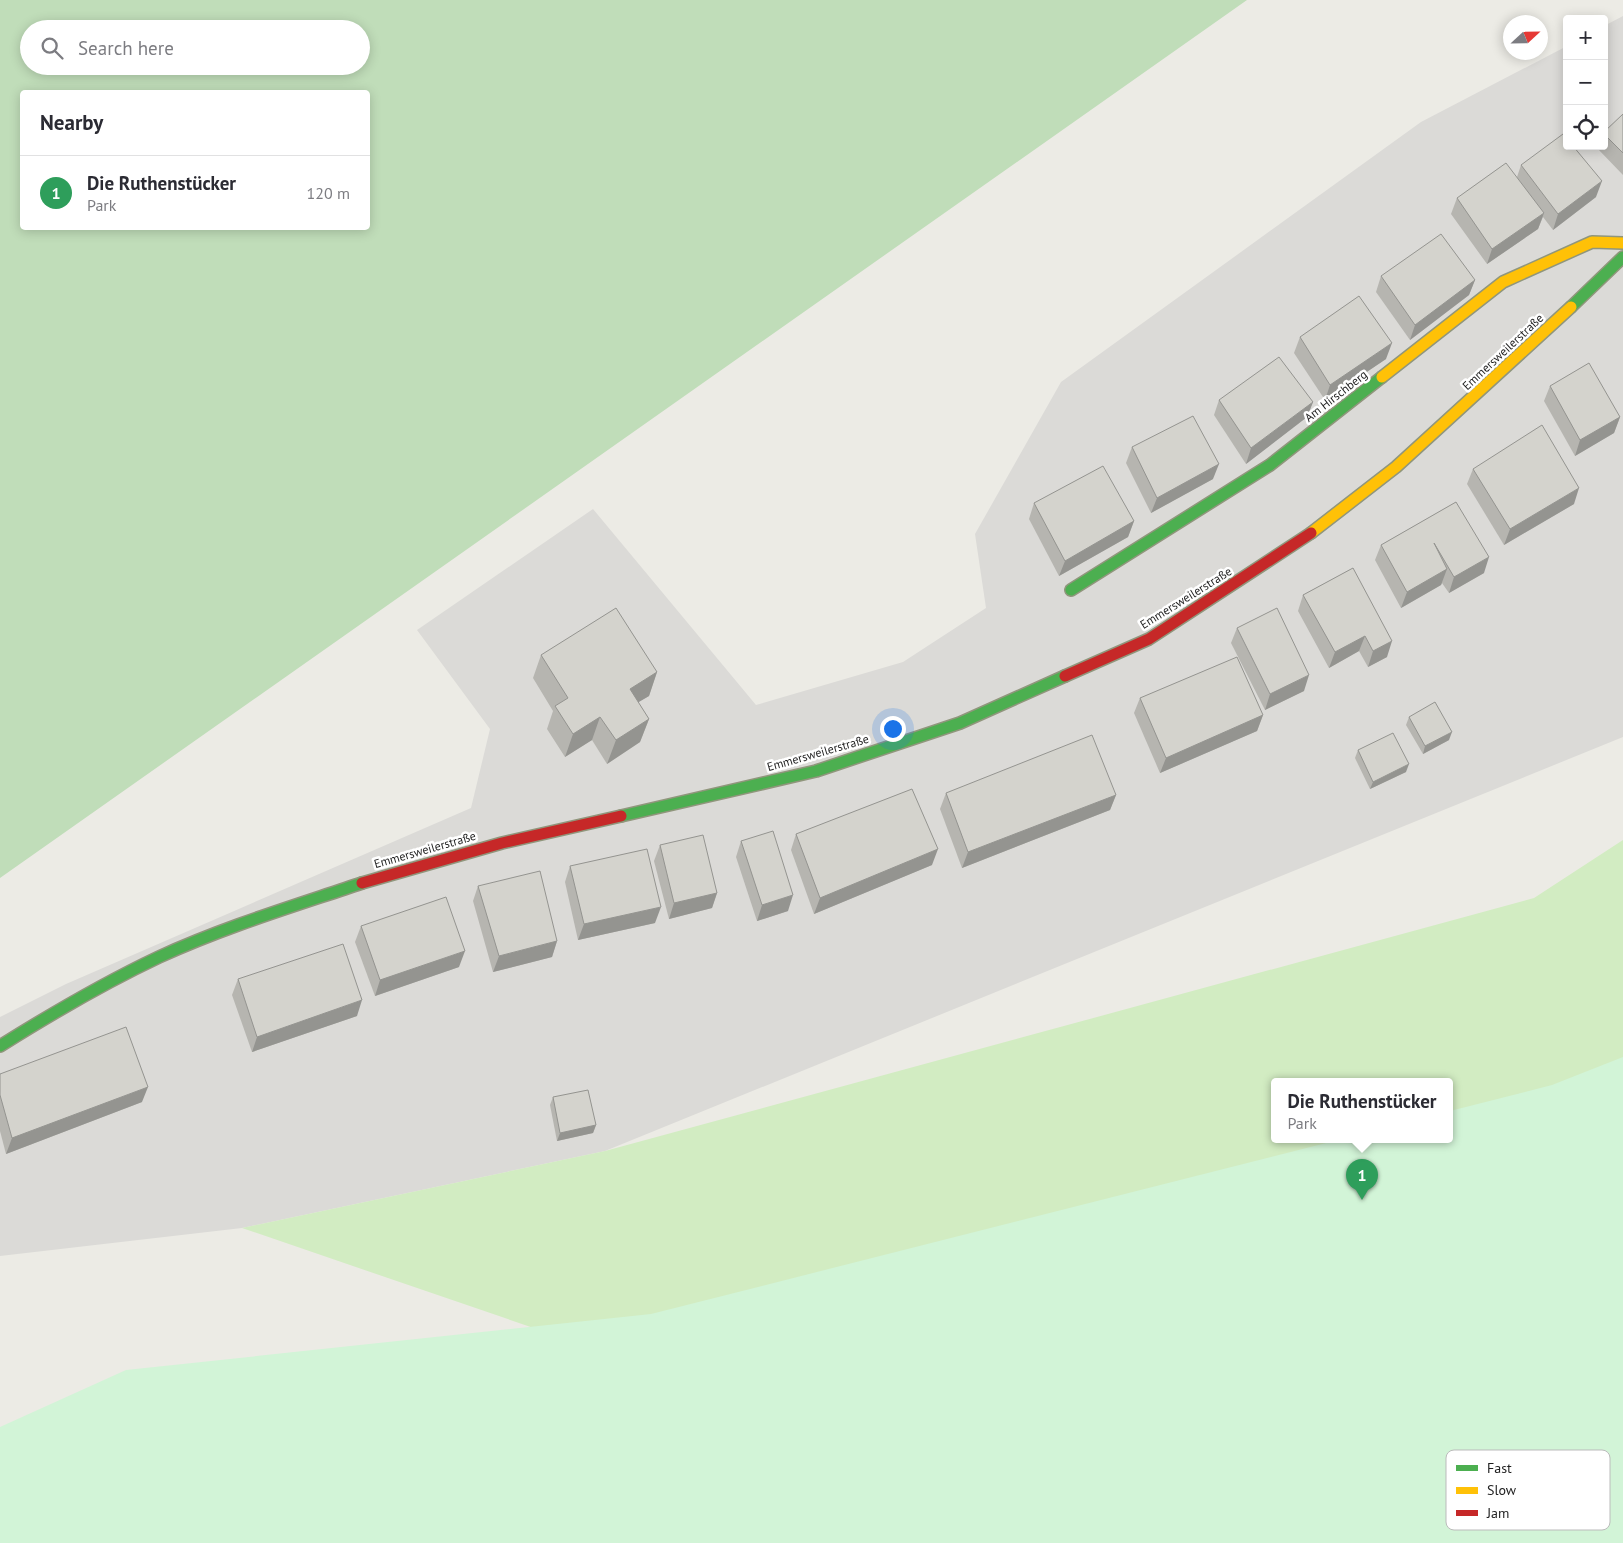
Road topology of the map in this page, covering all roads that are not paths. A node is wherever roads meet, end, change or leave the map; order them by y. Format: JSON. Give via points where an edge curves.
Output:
{"nodes":[{"id":1,"x":1623,"y":243,"type":"edge"},
{"id":2,"x":1623,"y":257,"type":"edge"},
{"id":3,"x":1071,"y":590,"type":"dead end"},
{"id":4,"x":0,"y":1046,"type":"edge"}],
"edges":[{"from":1,"to":3,"type":"main road","name":"Am Hirschberg","via":[[1592,242],[1504,282],[1270,465]]},
{"from":2,"to":4,"type":"main road","name":"Emmersweilerstraße","via":[[1531,346],[1396,467],[1296,545],[1149,639],[960,723],[816,771],[502,843],[385,875],[243,922],[159,957],[60,1008]]}]}
